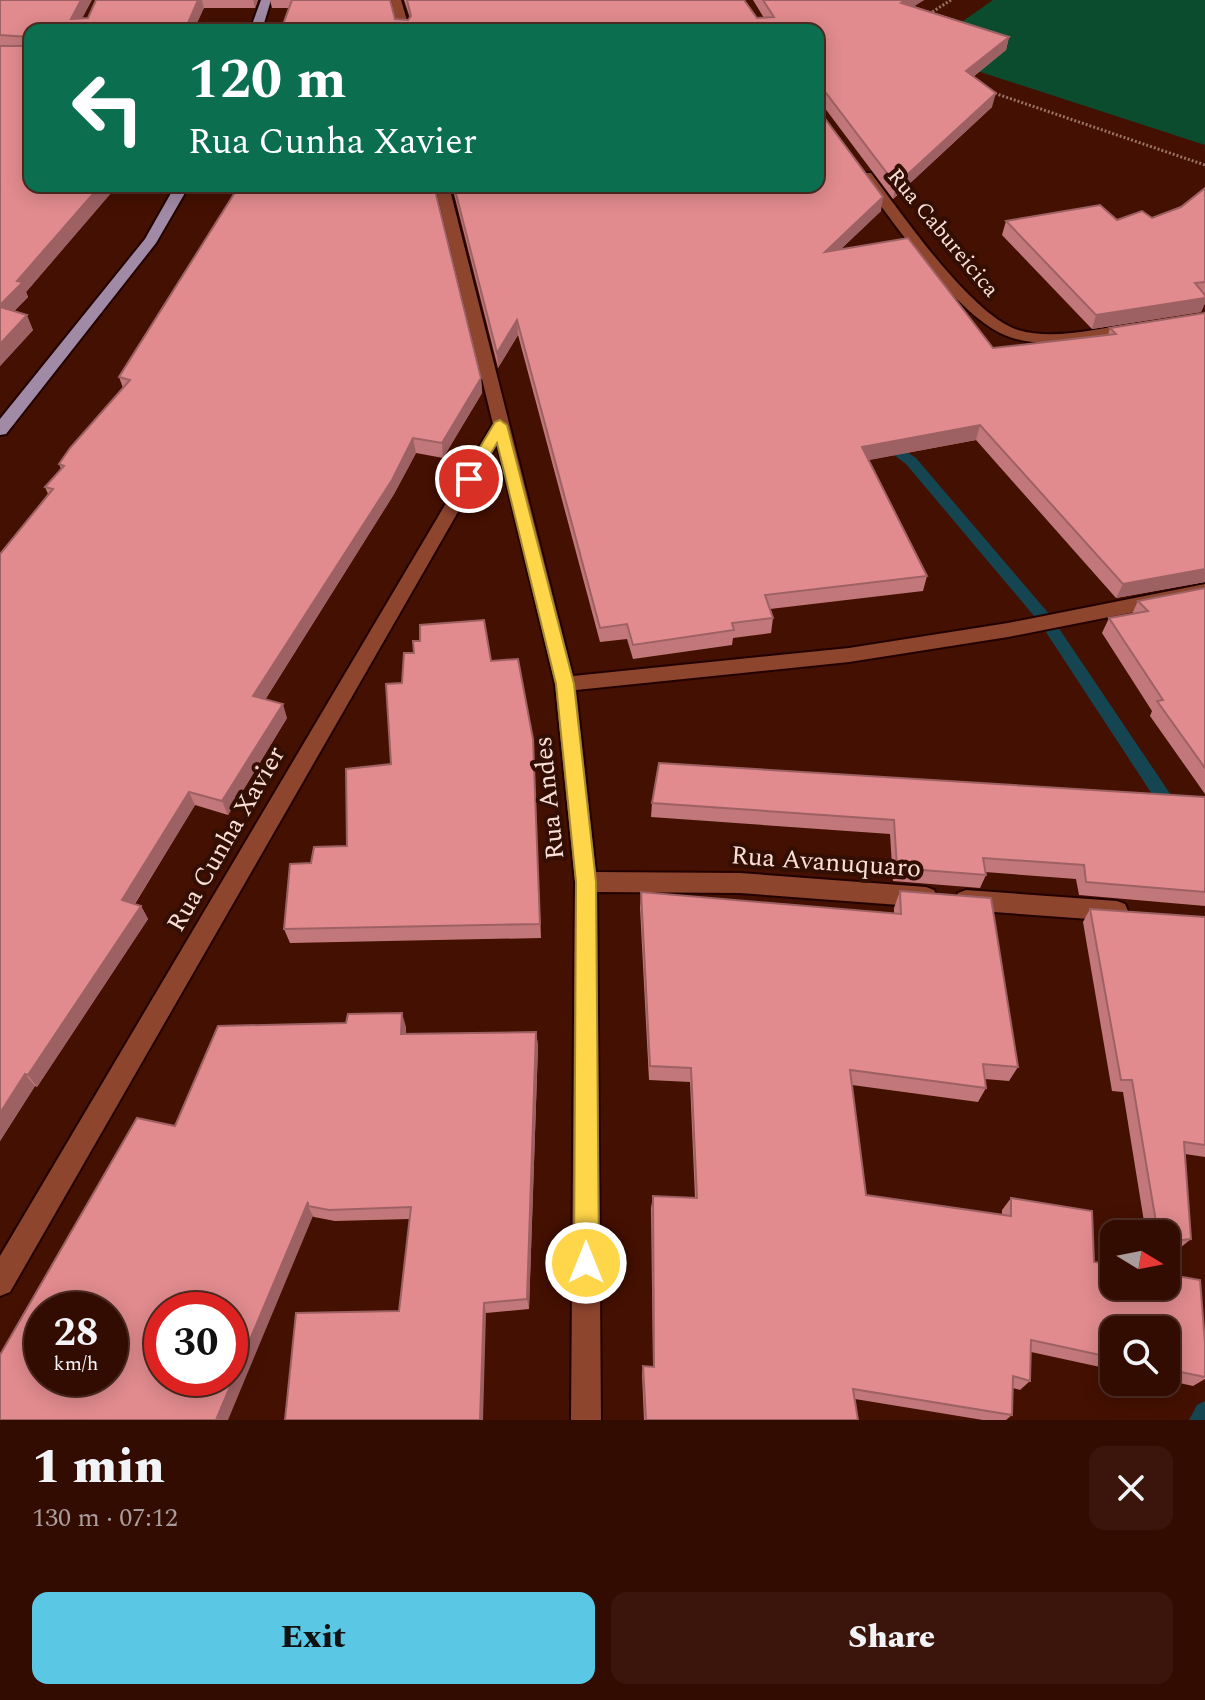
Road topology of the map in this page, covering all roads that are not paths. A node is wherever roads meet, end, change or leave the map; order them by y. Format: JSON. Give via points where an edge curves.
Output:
{"nodes":[{"id":1,"x":266,"y":0,"type":"edge"},
{"id":2,"x":396,"y":0,"type":"edge"},
{"id":3,"x":258,"y":24,"type":"edge"},
{"id":4,"x":402,"y":24,"type":"edge"},
{"id":5,"x":856,"y":163,"type":"edge"},
{"id":6,"x":179,"y":192,"type":"edge"},
{"id":7,"x":443,"y":192,"type":"edge"},
{"id":8,"x":1145,"y":326,"type":"edge"},
{"id":9,"x":500,"y":425,"type":"junction"},
{"id":10,"x":0,"y":430,"type":"edge"},
{"id":11,"x":1205,"y":591,"type":"edge"},
{"id":12,"x":565,"y":684,"type":"junction"},
{"id":13,"x":586,"y":882,"type":"junction"},
{"id":14,"x":1142,"y":913,"type":"edge"},
{"id":15,"x":0,"y":1282,"type":"edge"},
{"id":16,"x":586,"y":1420,"type":"edge"}],
"edges":[{"from":1,"to":3,"type":"main road"},
{"from":2,"to":4,"type":"street"},
{"from":5,"to":8,"type":"street","name":"Rua Cabureicica","via":[[956,286],[998,327],[1052,337]]},
{"from":6,"to":10,"type":"main road","via":[[151,240]]},
{"from":7,"to":9,"type":"street","name":"Rua Andes"},
{"from":9,"to":12,"type":"street","name":"Rua Andes"},
{"from":9,"to":15,"type":"street","name":"Rua Cunha Xavier"},
{"from":11,"to":12,"type":"street","via":[[849,655]]},
{"from":12,"to":13,"type":"street","name":"Rua Andes"},
{"from":13,"to":14,"type":"street","name":"Rua Avanuquaro","via":[[740,883]]},
{"from":13,"to":16,"type":"street","name":"Rua Andes"}]}
